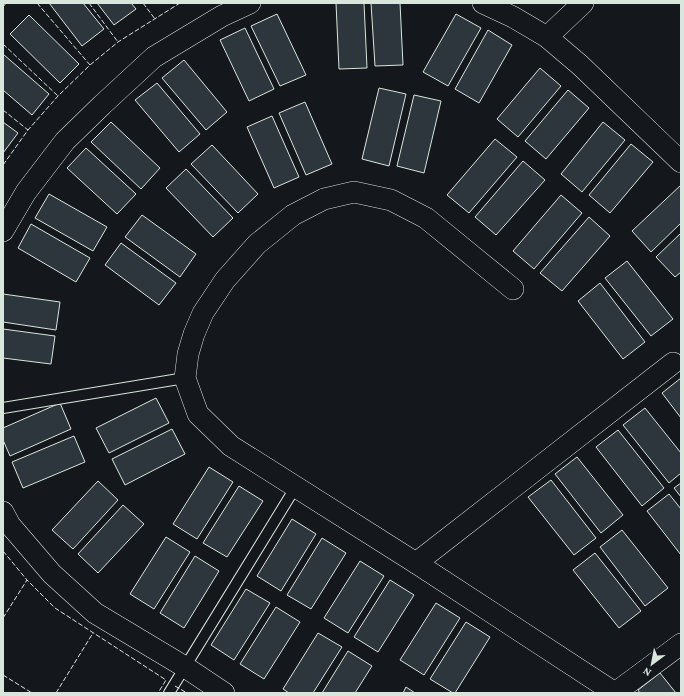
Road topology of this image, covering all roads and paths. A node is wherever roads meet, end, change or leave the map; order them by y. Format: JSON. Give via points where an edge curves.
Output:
{"nodes":[{"id":1,"x":250,"y":3,"type":"edge"},
{"id":2,"x":483,"y":3,"type":"edge"},
{"id":3,"x":583,"y":3,"type":"edge"},
{"id":4,"x":547,"y":37,"type":"junction"},
{"id":5,"x":681,"y":162,"type":"edge"},
{"id":6,"x":3,"y":231,"type":"edge"},
{"id":7,"x":513,"y":289,"type":"dead end"},
{"id":8,"x":673,"y":363,"type":"dead end"},
{"id":9,"x":185,"y":378,"type":"junction"},
{"id":10,"x":3,"y":408,"type":"edge"},
{"id":11,"x":295,"y":488,"type":"junction"},
{"id":12,"x":3,"y":512,"type":"edge"},
{"id":13,"x":416,"y":563,"type":"junction"},
{"id":14,"x":681,"y":644,"type":"edge"},
{"id":15,"x":185,"y":667,"type":"junction"},
{"id":16,"x":169,"y":693,"type":"edge"},
{"id":17,"x":224,"y":693,"type":"edge"},
{"id":18,"x":615,"y":693,"type":"edge"}],
"edges":[{"from":1,"to":6,"type":"street","via":[[222,16],[154,57],[102,105],[65,141],[26,192]]},
{"from":2,"to":4,"type":"street"},
{"from":3,"to":4,"type":"street"},
{"from":4,"to":5,"type":"street","via":[[580,65]]},
{"from":7,"to":9,"type":"street","via":[[426,218],[391,200],[354,192],[324,199],[293,215],[257,244],[225,280],[203,313],[194,334]]},
{"from":8,"to":13,"type":"street"},
{"from":9,"to":10,"type":"lane"},
{"from":9,"to":11,"type":"street","via":[[198,414],[230,446]]},
{"from":11,"to":13,"type":"street"},
{"from":11,"to":15,"type":"lane"},
{"from":12,"to":15,"type":"street","via":[[10,525],[52,574],[95,613]]},
{"from":13,"to":18,"type":"street"},
{"from":14,"to":18,"type":"street"},
{"from":15,"to":16,"type":"lane"},
{"from":15,"to":17,"type":"street"}]}
